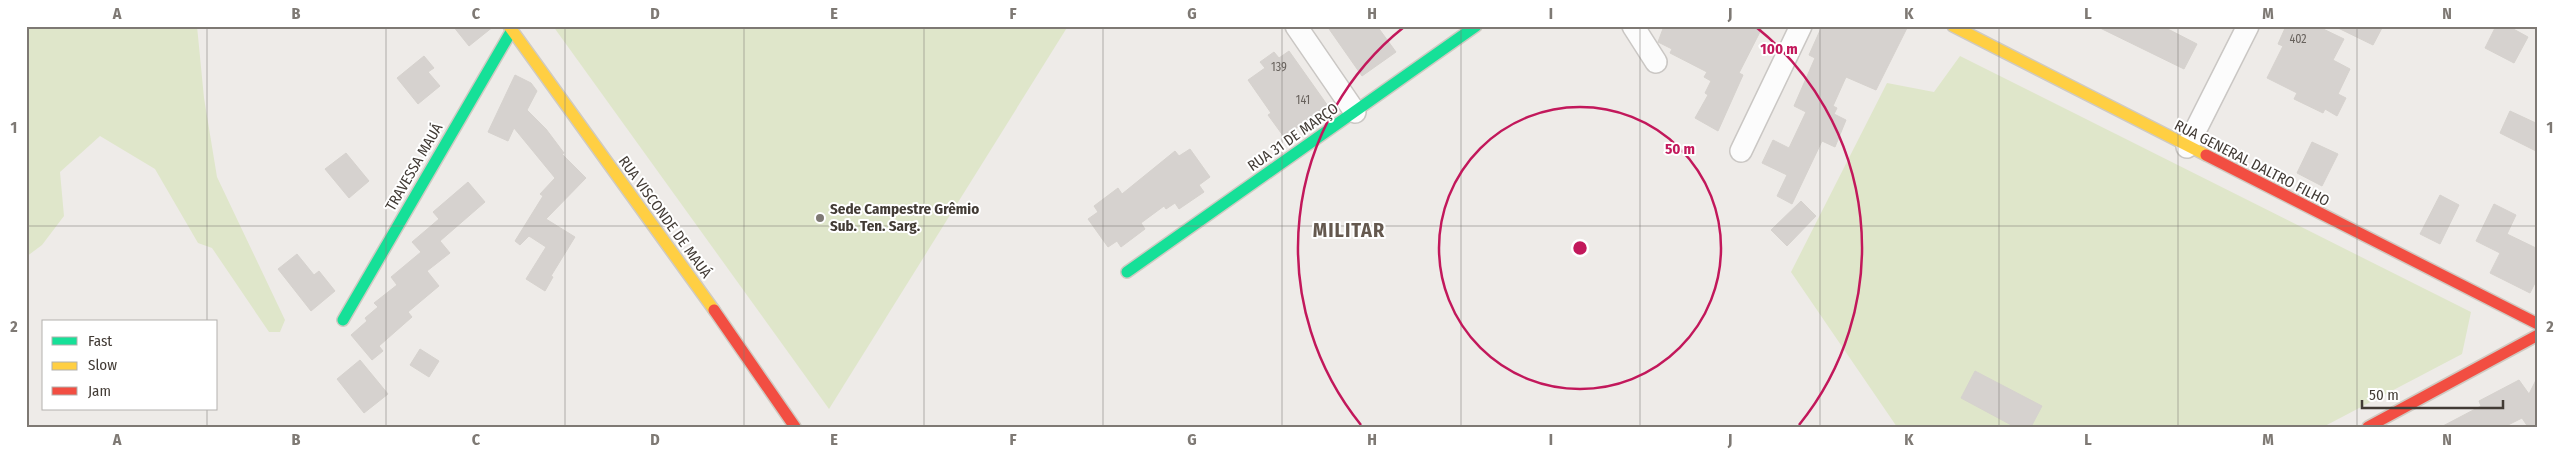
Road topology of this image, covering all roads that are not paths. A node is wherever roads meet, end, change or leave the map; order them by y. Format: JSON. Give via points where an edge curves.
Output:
{"nodes":[{"id":1,"x":1296,"y":26,"type":"edge"},
{"id":2,"x":1476,"y":26,"type":"edge"},
{"id":3,"x":1633,"y":26,"type":"edge"},
{"id":4,"x":1801,"y":26,"type":"edge"},
{"id":5,"x":1953,"y":26,"type":"edge"},
{"id":6,"x":2248,"y":26,"type":"edge"},
{"id":7,"x":511,"y":28,"type":"edge"},
{"id":8,"x":1656,"y":62,"type":"dead end"},
{"id":9,"x":1355,"y":112,"type":"junction"},
{"id":10,"x":2187,"y":147,"type":"junction"},
{"id":11,"x":1740,"y":151,"type":"dead end"},
{"id":12,"x":1127,"y":272,"type":"dead end"},
{"id":13,"x":343,"y":320,"type":"dead end"},
{"id":14,"x":2538,"y":324,"type":"edge"},
{"id":15,"x":2538,"y":335,"type":"edge"},
{"id":16,"x":795,"y":427,"type":"edge"},
{"id":17,"x":2368,"y":427,"type":"edge"}],
"edges":[{"from":1,"to":9,"type":"street"},
{"from":2,"to":9,"type":"street","name":"RUA 31 DE MARÇO"},
{"from":3,"to":8,"type":"street"},
{"from":4,"to":11,"type":"street"},
{"from":5,"to":10,"type":"street","name":"RUA GENERAL DALTRO FILHO"},
{"from":6,"to":10,"type":"street"},
{"from":7,"to":13,"type":"street","name":"TRAVESSA MAUÁ"},
{"from":7,"to":16,"type":"street","name":"RUA VISCONDE DE MAUÁ"},
{"from":9,"to":12,"type":"street","name":"RUA 31 DE MARÇO"},
{"from":10,"to":14,"type":"street","name":"RUA GENERAL DALTRO FILHO"},
{"from":15,"to":17,"type":"street"}]}
